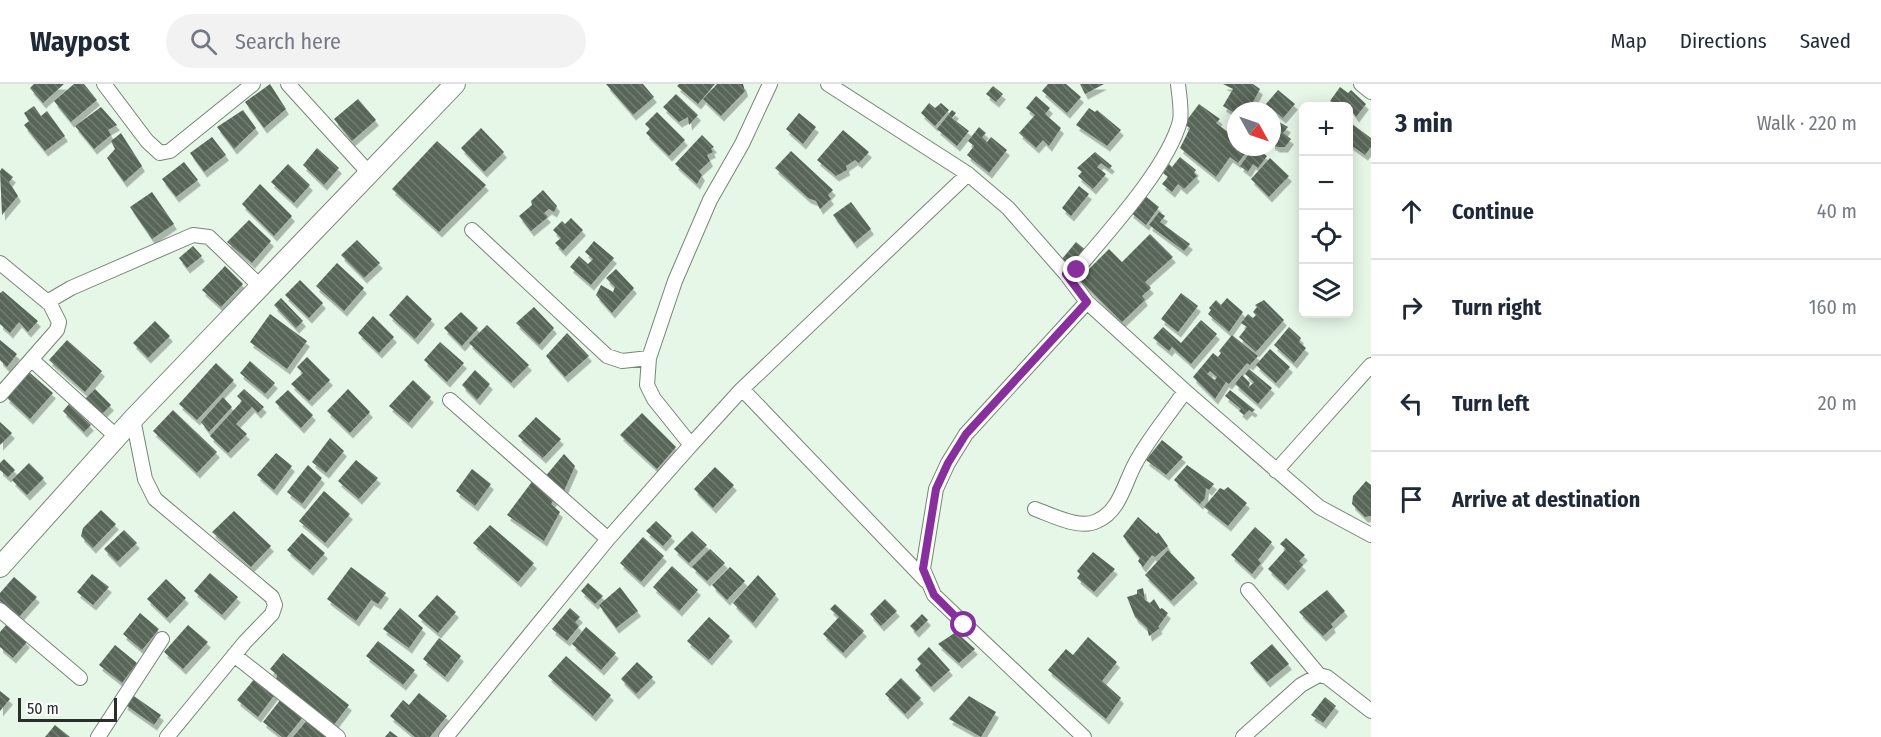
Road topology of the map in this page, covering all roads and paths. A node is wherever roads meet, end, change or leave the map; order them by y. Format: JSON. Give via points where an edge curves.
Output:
{"nodes":[{"id":1,"x":104,"y":84,"type":"edge"},
{"id":2,"x":253,"y":84,"type":"edge"},
{"id":3,"x":288,"y":84,"type":"edge"},
{"id":4,"x":455,"y":84,"type":"edge"},
{"id":5,"x":770,"y":84,"type":"edge"},
{"id":6,"x":828,"y":84,"type":"edge"},
{"id":7,"x":1178,"y":84,"type":"edge"},
{"id":8,"x":1361,"y":84,"type":"edge"},
{"id":9,"x":1371,"y":92,"type":"edge"},
{"id":10,"x":369,"y":173,"type":"junction"},
{"id":11,"x":968,"y":174,"type":"junction"},
{"id":12,"x":472,"y":230,"type":"dead end"},
{"id":13,"x":0,"y":263,"type":"edge"},
{"id":14,"x":1066,"y":274,"type":"junction"},
{"id":15,"x":261,"y":287,"type":"junction"},
{"id":16,"x":47,"y":302,"type":"junction"},
{"id":17,"x":1087,"y":302,"type":"junction"},
{"id":18,"x":649,"y":358,"type":"junction"},
{"id":19,"x":32,"y":360,"type":"junction"},
{"id":20,"x":1371,"y":365,"type":"edge"},
{"id":21,"x":742,"y":389,"type":"junction"},
{"id":22,"x":1185,"y":391,"type":"junction"},
{"id":23,"x":0,"y":395,"type":"edge"},
{"id":24,"x":450,"y":400,"type":"dead end"},
{"id":25,"x":133,"y":419,"type":"junction"},
{"id":26,"x":117,"y":437,"type":"junction"},
{"id":27,"x":691,"y":445,"type":"junction"},
{"id":28,"x":1276,"y":471,"type":"junction"},
{"id":29,"x":1035,"y":509,"type":"dead end"},
{"id":30,"x":1371,"y":534,"type":"edge"},
{"id":31,"x":608,"y":539,"type":"junction"},
{"id":32,"x":0,"y":567,"type":"edge"},
{"id":33,"x":927,"y":582,"type":"junction"},
{"id":34,"x":1248,"y":591,"type":"dead end"},
{"id":35,"x":0,"y":609,"type":"edge"},
{"id":36,"x":162,"y":639,"type":"dead end"},
{"id":37,"x":234,"y":655,"type":"junction"},
{"id":38,"x":1319,"y":675,"type":"junction"},
{"id":39,"x":80,"y":678,"type":"dead end"},
{"id":40,"x":1371,"y":711,"type":"edge"},
{"id":41,"x":98,"y":737,"type":"edge"},
{"id":42,"x":167,"y":737,"type":"edge"},
{"id":43,"x":338,"y":737,"type":"edge"},
{"id":44,"x":446,"y":737,"type":"edge"},
{"id":45,"x":1084,"y":737,"type":"edge"},
{"id":46,"x":1243,"y":737,"type":"edge"}],
"edges":[{"from":1,"to":2,"type":"street","via":[[160,153],[170,151]]},
{"from":3,"to":10,"type":"street"},
{"from":4,"to":10,"type":"street"},
{"from":5,"to":18,"type":"street","via":[[710,200],[675,280]]},
{"from":6,"to":11,"type":"street"},
{"from":7,"to":14,"type":"street","via":[[1180,119],[1171,147],[1077,270]]},
{"from":8,"to":9,"type":"street"},
{"from":10,"to":15,"type":"street"},
{"from":11,"to":14,"type":"street","via":[[1008,208]]},
{"from":11,"to":21,"type":"street"},
{"from":12,"to":18,"type":"street","via":[[607,356],[622,361]]},
{"from":13,"to":16,"type":"street"},
{"from":14,"to":17,"type":"street"},
{"from":15,"to":16,"type":"street","via":[[209,237],[193,235]]},
{"from":15,"to":25,"type":"street"},
{"from":16,"to":19,"type":"street","via":[[57,313],[57,330]]},
{"from":17,"to":22,"type":"street"},
{"from":17,"to":33,"type":"street","via":[[966,434],[948,463],[936,489],[928,528],[923,569]]},
{"from":18,"to":27,"type":"street","via":[[647,385]]},
{"from":19,"to":23,"type":"street"},
{"from":19,"to":26,"type":"street"},
{"from":20,"to":28,"type":"street"},
{"from":21,"to":27,"type":"street"},
{"from":21,"to":33,"type":"street"},
{"from":22,"to":28,"type":"street"},
{"from":22,"to":29,"type":"street","via":[[1135,464],[1112,509],[1096,522],[1071,522]]},
{"from":24,"to":31,"type":"street"},
{"from":25,"to":26,"type":"street"},
{"from":25,"to":37,"type":"street","via":[[145,479],[155,499],[272,597],[273,614]]},
{"from":26,"to":32,"type":"street"},
{"from":27,"to":31,"type":"street"},
{"from":28,"to":30,"type":"street","via":[[1319,507]]},
{"from":31,"to":44,"type":"street"},
{"from":33,"to":45,"type":"street","via":[[934,595],[964,625]]},
{"from":34,"to":38,"type":"street"},
{"from":35,"to":39,"type":"street"},
{"from":36,"to":41,"type":"street"},
{"from":37,"to":42,"type":"street"},
{"from":37,"to":43,"type":"street"},
{"from":38,"to":40,"type":"street"},
{"from":38,"to":46,"type":"street","via":[[1301,685]]}]}
